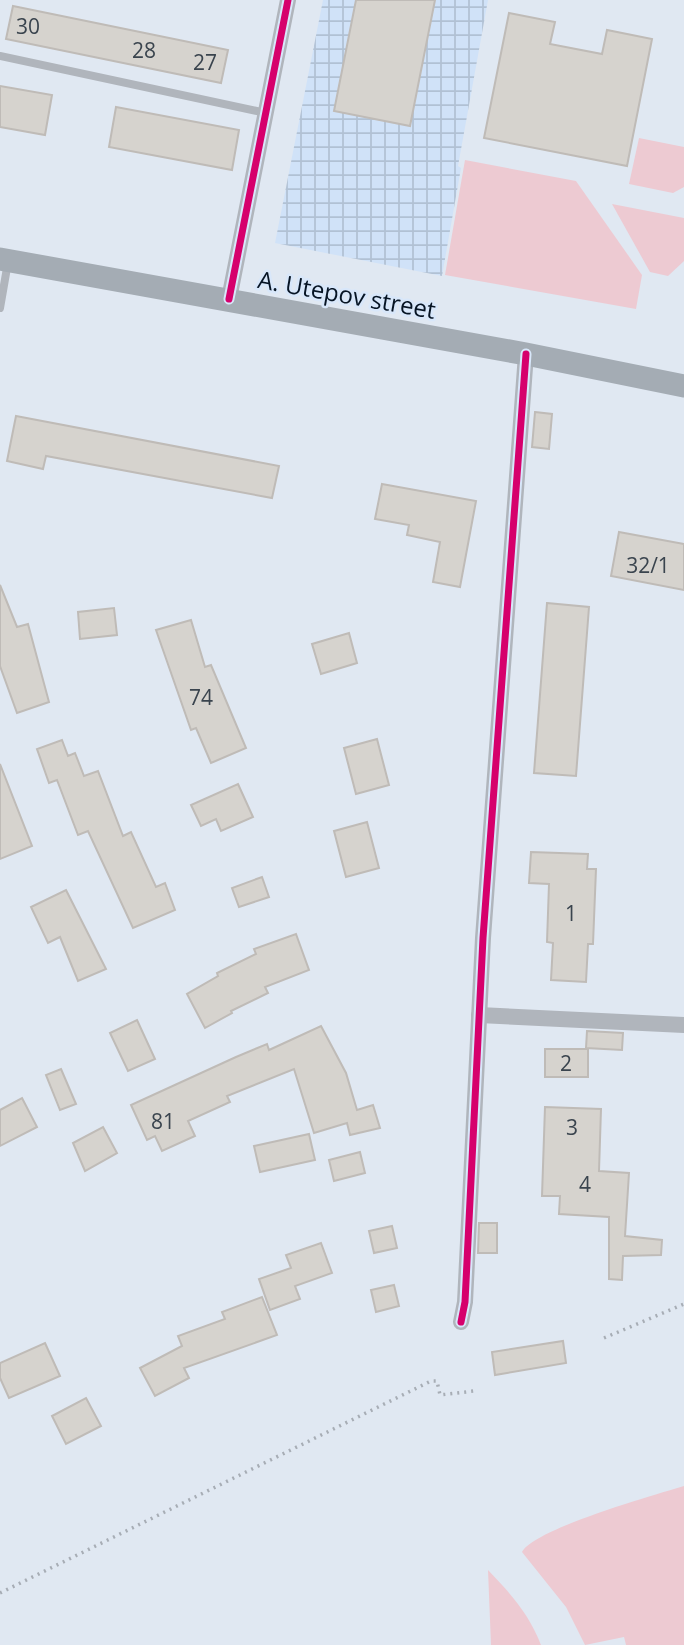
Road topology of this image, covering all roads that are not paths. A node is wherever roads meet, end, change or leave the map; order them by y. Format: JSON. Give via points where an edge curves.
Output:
{"nodes":[{"id":1,"x":288,"y":0,"type":"edge"},
{"id":2,"x":0,"y":56,"type":"edge"},
{"id":3,"x":266,"y":113,"type":"junction"},
{"id":4,"x":4,"y":260,"type":"edge"},
{"id":5,"x":229,"y":299,"type":"junction"},
{"id":6,"x":0,"y":308,"type":"edge"},
{"id":7,"x":526,"y":354,"type":"junction"},
{"id":8,"x":684,"y":386,"type":"edge"},
{"id":9,"x":478,"y":1015,"type":"junction"},
{"id":10,"x":684,"y":1025,"type":"edge"},
{"id":11,"x":461,"y":1322,"type":"dead end"}],
"edges":[{"from":1,"to":3,"type":"street"},
{"from":2,"to":3,"type":"lane"},
{"from":3,"to":5,"type":"street"},
{"from":4,"to":5,"type":"main road","name":"A. Utepov street"},
{"from":4,"to":6,"type":"lane"},
{"from":5,"to":7,"type":"main road","name":"A. Utepov street"},
{"from":7,"to":8,"type":"main road","name":"A. Utepov street"},
{"from":7,"to":9,"type":"street"},
{"from":9,"to":10,"type":"street"},
{"from":9,"to":11,"type":"street"}]}
